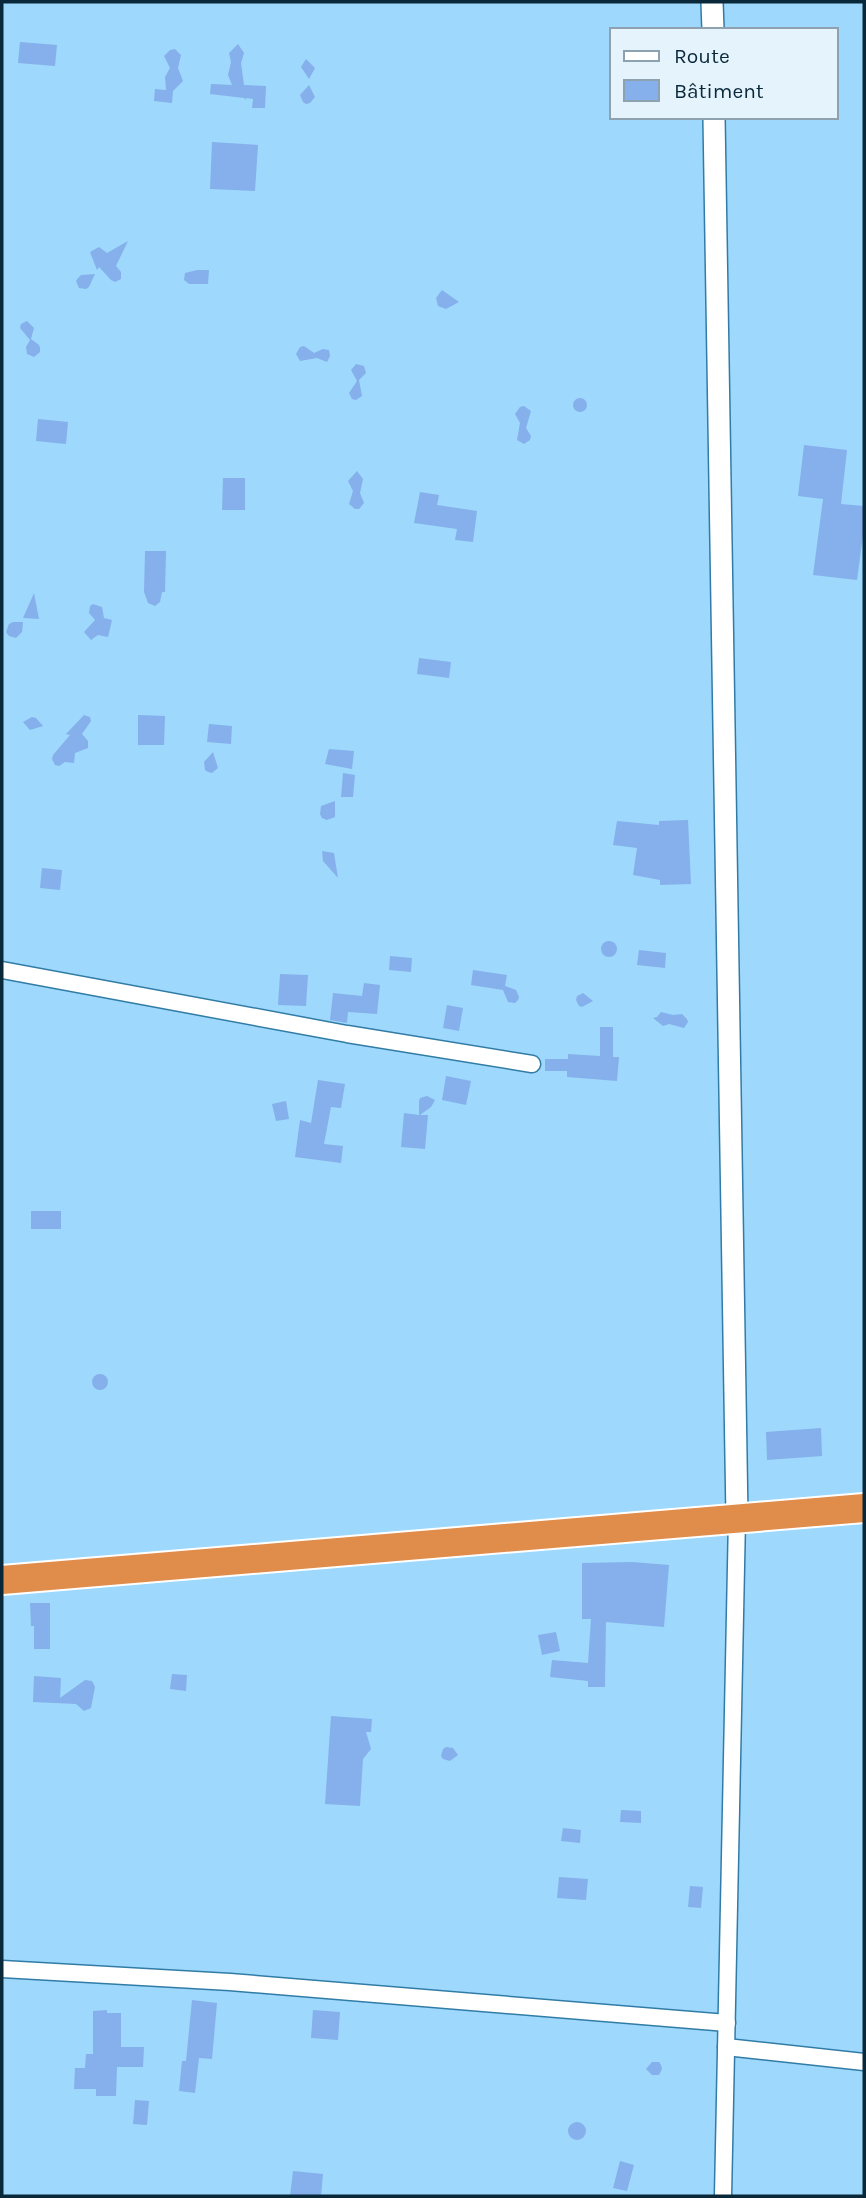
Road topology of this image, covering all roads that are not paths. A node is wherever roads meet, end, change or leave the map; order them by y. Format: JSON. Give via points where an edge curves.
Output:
{"nodes":[{"id":1,"x":712,"y":2,"type":"edge"},
{"id":2,"x":713,"y":28,"type":"edge"},
{"id":3,"x":714,"y":119,"type":"edge"},
{"id":4,"x":2,"y":970,"type":"edge"},
{"id":5,"x":532,"y":1064,"type":"dead end"},
{"id":6,"x":864,"y":1508,"type":"edge"},
{"id":7,"x":737,"y":1518,"type":"junction"},
{"id":8,"x":2,"y":1580,"type":"edge"},
{"id":9,"x":2,"y":1969,"type":"edge"},
{"id":10,"x":727,"y":2023,"type":"junction"},
{"id":11,"x":726,"y":2047,"type":"junction"},
{"id":12,"x":864,"y":2062,"type":"edge"},
{"id":13,"x":723,"y":2196,"type":"edge"}],
"edges":[{"from":1,"to":2,"type":"street"},
{"from":3,"to":7,"type":"street"},
{"from":4,"to":5,"type":"street"},
{"from":6,"to":7,"type":"highway"},
{"from":7,"to":8,"type":"highway"},
{"from":7,"to":10,"type":"street"},
{"from":9,"to":10,"type":"street","via":[[230,1982]]},
{"from":10,"to":11,"type":"street"},
{"from":11,"to":12,"type":"street"},
{"from":11,"to":13,"type":"street"}]}
